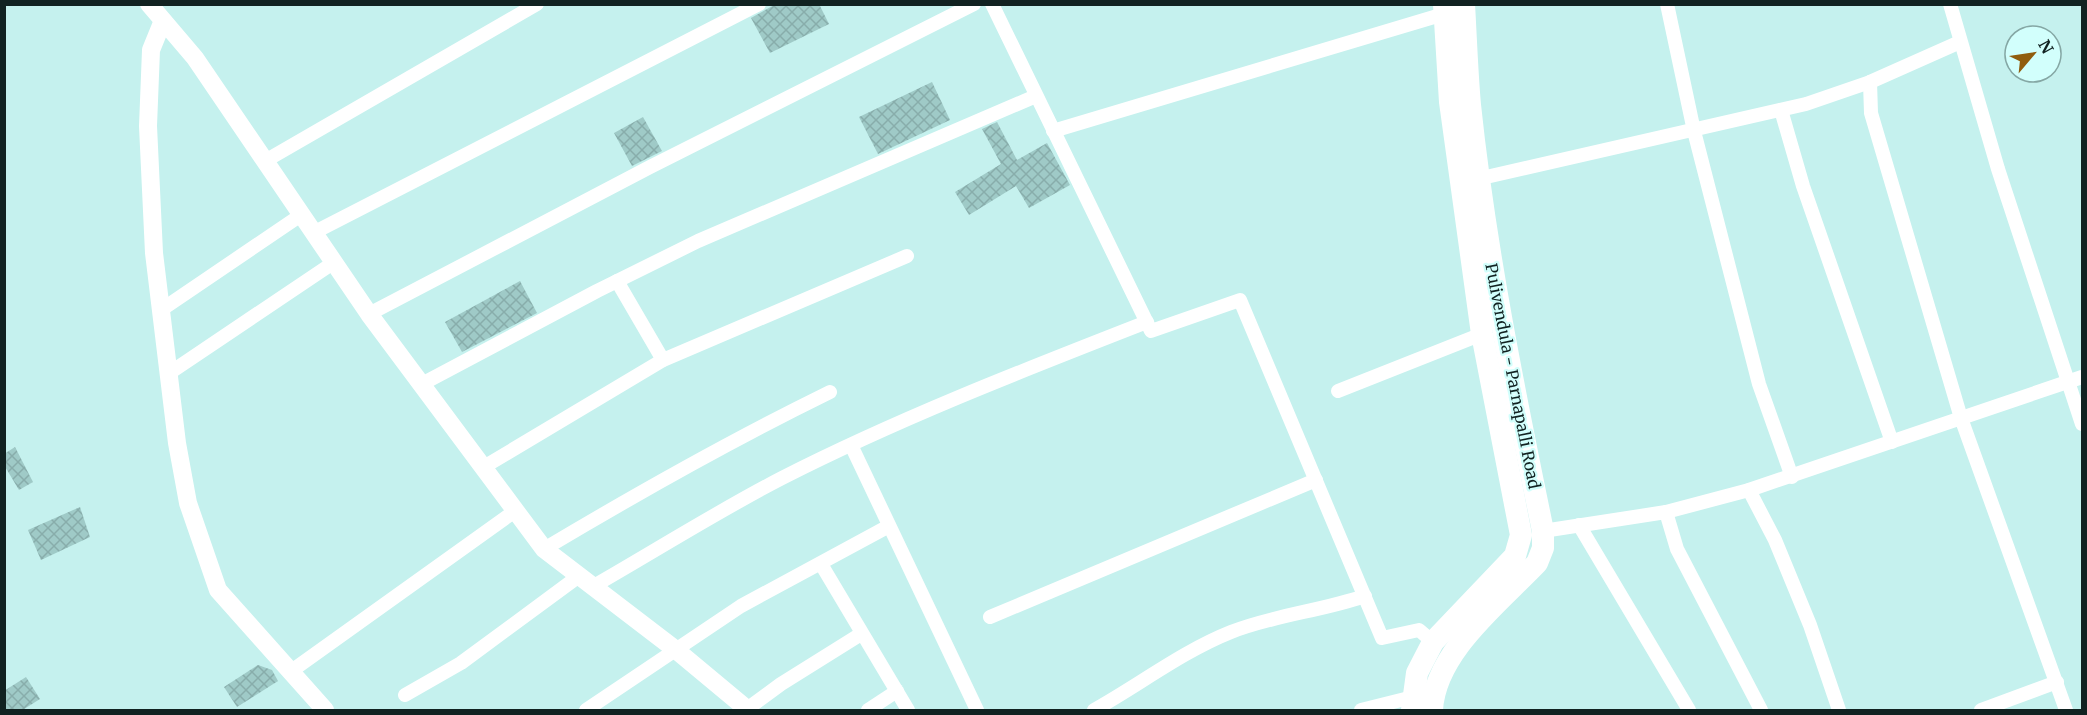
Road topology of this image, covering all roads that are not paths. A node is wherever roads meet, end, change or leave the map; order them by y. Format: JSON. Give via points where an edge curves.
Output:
{"nodes":[{"id":1,"x":149,"y":4,"type":"edge"},
{"id":2,"x":537,"y":4,"type":"edge"},
{"id":3,"x":759,"y":4,"type":"edge"},
{"id":4,"x":974,"y":4,"type":"edge"},
{"id":5,"x":992,"y":4,"type":"edge"},
{"id":6,"x":1667,"y":4,"type":"edge"},
{"id":7,"x":1950,"y":4,"type":"edge"},
{"id":8,"x":1451,"y":8,"type":"edge"},
{"id":9,"x":162,"y":23,"type":"junction"},
{"id":10,"x":1960,"y":42,"type":"junction"},
{"id":11,"x":1870,"y":82,"type":"junction"},
{"id":12,"x":1036,"y":96,"type":"junction"},
{"id":13,"x":1781,"y":111,"type":"junction"},
{"id":14,"x":1053,"y":131,"type":"junction"},
{"id":15,"x":1694,"y":131,"type":"junction"},
{"id":16,"x":265,"y":161,"type":"junction"},
{"id":17,"x":1470,"y":181,"type":"junction"},
{"id":18,"x":301,"y":215,"type":"junction"},
{"id":19,"x":313,"y":233,"type":"junction"},
{"id":20,"x":907,"y":256,"type":"dead end"},
{"id":21,"x":333,"y":263,"type":"junction"},
{"id":22,"x":617,"y":281,"type":"junction"},
{"id":23,"x":161,"y":310,"type":"junction"},
{"id":24,"x":369,"y":314,"type":"junction"},
{"id":25,"x":1147,"y":322,"type":"junction"},
{"id":26,"x":1482,"y":334,"type":"junction"},
{"id":27,"x":663,"y":360,"type":"junction"},
{"id":28,"x":168,"y":374,"type":"junction"},
{"id":29,"x":2076,"y":380,"type":"edge"},
{"id":30,"x":420,"y":385,"type":"junction"},
{"id":31,"x":1338,"y":391,"type":"dead end"},
{"id":32,"x":830,"y":392,"type":"dead end"},
{"id":33,"x":1960,"y":418,"type":"junction"},
{"id":34,"x":2082,"y":424,"type":"edge"},
{"id":35,"x":1892,"y":442,"type":"junction"},
{"id":36,"x":851,"y":446,"type":"junction"},
{"id":37,"x":482,"y":468,"type":"junction"},
{"id":38,"x":1792,"y":477,"type":"junction"},
{"id":39,"x":1316,"y":480,"type":"junction"},
{"id":40,"x":1749,"y":490,"type":"junction"},
{"id":41,"x":514,"y":511,"type":"junction"},
{"id":42,"x":1666,"y":512,"type":"junction"},
{"id":43,"x":1579,"y":525,"type":"junction"},
{"id":44,"x":889,"y":526,"type":"junction"},
{"id":45,"x":1532,"y":533,"type":"junction"},
{"id":46,"x":544,"y":549,"type":"junction"},
{"id":47,"x":821,"y":564,"type":"junction"},
{"id":48,"x":585,"y":581,"type":"junction"},
{"id":49,"x":1365,"y":596,"type":"junction"},
{"id":50,"x":990,"y":616,"type":"dead end"},
{"id":51,"x":861,"y":634,"type":"junction"},
{"id":52,"x":1433,"y":642,"type":"junction"},
{"id":53,"x":676,"y":650,"type":"junction"},
{"id":54,"x":290,"y":672,"type":"junction"},
{"id":55,"x":2057,"y":682,"type":"junction"},
{"id":56,"x":897,"y":691,"type":"junction"},
{"id":57,"x":405,"y":695,"type":"dead end"},
{"id":58,"x":1412,"y":704,"type":"edge"},
{"id":59,"x":747,"y":710,"type":"edge"},
{"id":60,"x":326,"y":711,"type":"edge"},
{"id":61,"x":586,"y":711,"type":"edge"},
{"id":62,"x":868,"y":711,"type":"edge"},
{"id":63,"x":908,"y":711,"type":"edge"},
{"id":64,"x":977,"y":711,"type":"edge"},
{"id":65,"x":1094,"y":711,"type":"edge"},
{"id":66,"x":1361,"y":711,"type":"edge"},
{"id":67,"x":1432,"y":711,"type":"edge"},
{"id":68,"x":1689,"y":711,"type":"edge"},
{"id":69,"x":1761,"y":711,"type":"edge"},
{"id":70,"x":1839,"y":711,"type":"edge"},
{"id":71,"x":1981,"y":711,"type":"edge"},
{"id":72,"x":2066,"y":711,"type":"edge"}],
"edges":[{"from":1,"to":9,"type":"street"},
{"from":2,"to":16,"type":"street"},
{"from":3,"to":19,"type":"street"},
{"from":4,"to":24,"type":"street"},
{"from":5,"to":12,"type":"street"},
{"from":6,"to":15,"type":"street"},
{"from":7,"to":10,"type":"street"},
{"from":8,"to":14,"type":"street"},
{"from":8,"to":17,"type":"main road","name":"Pulivendula - Parnapalli Road","via":[[1450,102]]},
{"from":9,"to":16,"type":"street","via":[[195,58]]},
{"from":9,"to":23,"type":"street","via":[[151,50],[148,126]]},
{"from":10,"to":11,"type":"street"},
{"from":10,"to":29,"type":"street","via":[[1998,169]]},
{"from":11,"to":13,"type":"street"},
{"from":11,"to":33,"type":"street","via":[[1871,113]]},
{"from":12,"to":14,"type":"street"},
{"from":12,"to":22,"type":"street","via":[[767,210]]},
{"from":13,"to":15,"type":"street"},
{"from":13,"to":35,"type":"street"},
{"from":14,"to":25,"type":"street"},
{"from":15,"to":17,"type":"street"},
{"from":15,"to":38,"type":"street","via":[[1759,384]]},
{"from":16,"to":18,"type":"street"},
{"from":17,"to":26,"type":"main road","name":"Pulivendula - Parnapalli Road"},
{"from":17,"to":45,"type":"main road","name":"Pulivendula - Parnapalli Road","via":[[1503,335]]},
{"from":18,"to":19,"type":"street"},
{"from":18,"to":23,"type":"street"},
{"from":19,"to":21,"type":"street"},
{"from":20,"to":27,"type":"street"},
{"from":21,"to":24,"type":"street"},
{"from":21,"to":28,"type":"street"},
{"from":22,"to":27,"type":"street"},
{"from":22,"to":30,"type":"street"},
{"from":23,"to":28,"type":"street"},
{"from":24,"to":30,"type":"street"},
{"from":25,"to":36,"type":"street","via":[[985,385]]},
{"from":25,"to":39,"type":"street","via":[[1151,331],[1240,300]]},
{"from":26,"to":31,"type":"street"},
{"from":26,"to":45,"type":"main road","name":"Pulivendula - Parnapalli Road"},
{"from":27,"to":37,"type":"street"},
{"from":28,"to":54,"type":"street","via":[[188,502],[218,590]]},
{"from":29,"to":33,"type":"street"},
{"from":29,"to":34,"type":"street"},
{"from":30,"to":37,"type":"street"},
{"from":32,"to":46,"type":"street","via":[[672,473]]},
{"from":33,"to":35,"type":"street"},
{"from":33,"to":55,"type":"street"},
{"from":35,"to":38,"type":"street"},
{"from":36,"to":44,"type":"street"},
{"from":36,"to":48,"type":"street","via":[[781,478]]},
{"from":37,"to":41,"type":"street"},
{"from":38,"to":40,"type":"street"},
{"from":39,"to":49,"type":"street"},
{"from":39,"to":50,"type":"street"},
{"from":40,"to":42,"type":"street"},
{"from":40,"to":70,"type":"street","via":[[1775,540],[1810,625]]},
{"from":41,"to":46,"type":"street"},
{"from":41,"to":54,"type":"street"},
{"from":42,"to":43,"type":"street"},
{"from":42,"to":69,"type":"street","via":[[1677,549]]},
{"from":43,"to":45,"type":"street"},
{"from":43,"to":68,"type":"street"},
{"from":44,"to":47,"type":"street"},
{"from":44,"to":64,"type":"street"},
{"from":45,"to":52,"type":"main road"},
{"from":45,"to":67,"type":"main road","name":"Pulivendula - Parnapalli Road","via":[[1543,548],[1537,563],[1463,638],[1447,665]]},
{"from":46,"to":48,"type":"street"},
{"from":47,"to":51,"type":"street"},
{"from":47,"to":53,"type":"street","via":[[741,606]]},
{"from":48,"to":53,"type":"street"},
{"from":48,"to":57,"type":"street"},
{"from":49,"to":52,"type":"street","via":[[1382,638],[1419,630]]},
{"from":49,"to":65,"type":"street","via":[[1228,633]]},
{"from":51,"to":56,"type":"street"},
{"from":51,"to":59,"type":"street"},
{"from":52,"to":58,"type":"main road","via":[[1418,673]]},
{"from":53,"to":59,"type":"street"},
{"from":53,"to":61,"type":"street"},
{"from":54,"to":60,"type":"street"},
{"from":55,"to":71,"type":"street"},
{"from":55,"to":72,"type":"street"},
{"from":56,"to":62,"type":"street"},
{"from":56,"to":63,"type":"street"},
{"from":58,"to":66,"type":"street"}]}
